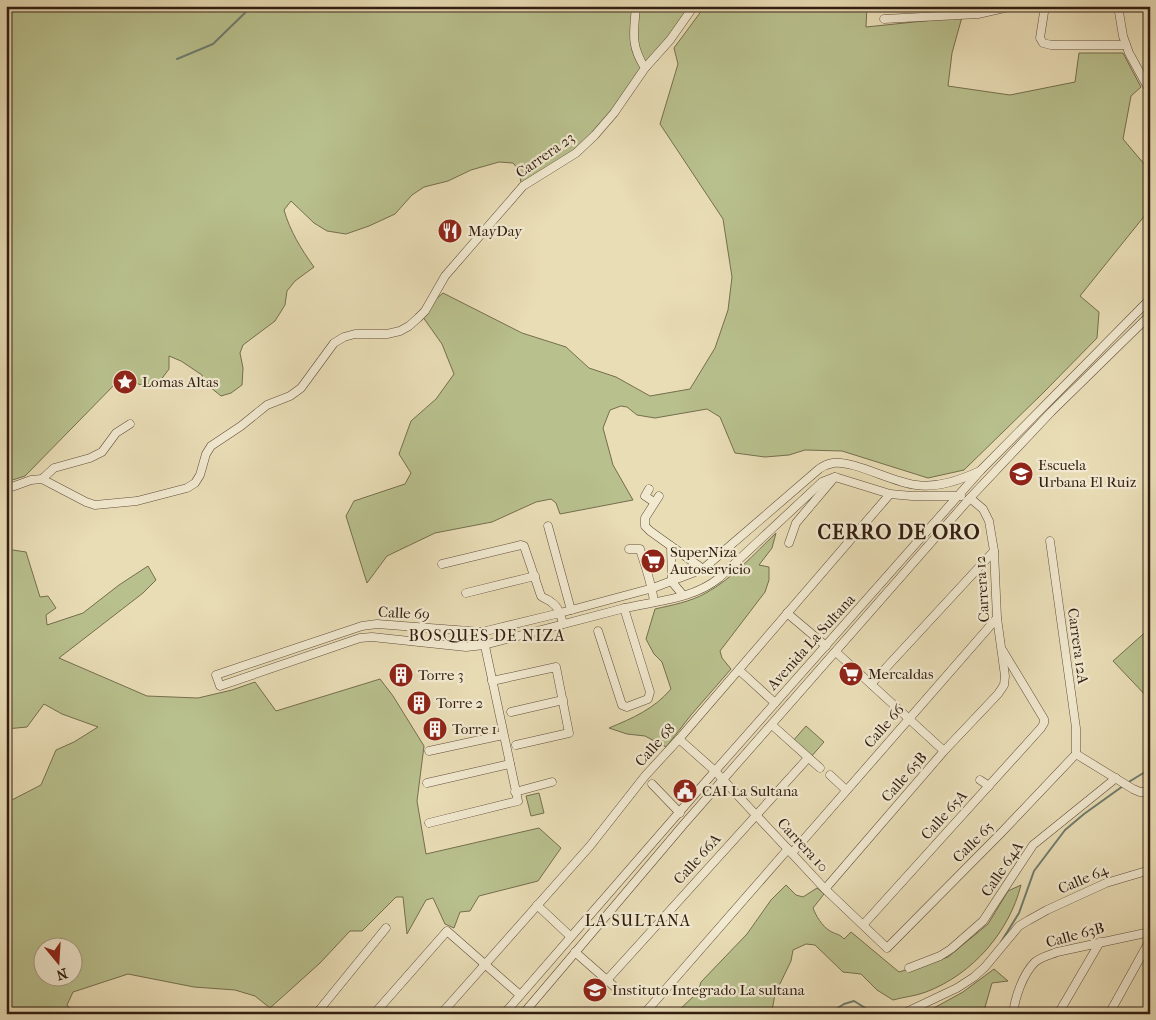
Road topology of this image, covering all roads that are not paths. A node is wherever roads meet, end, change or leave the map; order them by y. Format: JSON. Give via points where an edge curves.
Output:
{"nodes":[{"id":1,"x":636,"y":6,"type":"edge"},
{"id":2,"x":694,"y":6,"type":"edge"},
{"id":3,"x":1013,"y":6,"type":"edge"},
{"id":4,"x":1045,"y":6,"type":"edge"},
{"id":5,"x":1118,"y":6,"type":"edge"},
{"id":6,"x":963,"y":10,"type":"edge"},
{"id":7,"x":884,"y":18,"type":"dead end"},
{"id":8,"x":1126,"y":44,"type":"junction"},
{"id":9,"x":645,"y":68,"type":"junction"},
{"id":10,"x":1150,"y":91,"type":"edge"},
{"id":11,"x":1150,"y":299,"type":"edge"},
{"id":12,"x":1150,"y":315,"type":"edge"},
{"id":13,"x":130,"y":424,"type":"dead end"},
{"id":14,"x":995,"y":456,"type":"junction"},
{"id":15,"x":1002,"y":463,"type":"junction"},
{"id":16,"x":980,"y":471,"type":"junction"},
{"id":17,"x":835,"y":477,"type":"junction"},
{"id":18,"x":42,"y":479,"type":"junction"},
{"id":19,"x":6,"y":489,"type":"edge"},
{"id":20,"x":648,"y":489,"type":"dead end"},
{"id":21,"x":890,"y":494,"type":"junction"},
{"id":22,"x":959,"y":496,"type":"junction"},
{"id":23,"x":970,"y":498,"type":"junction"},
{"id":24,"x":548,"y":526,"type":"dead end"},
{"id":25,"x":1050,"y":541,"type":"dead end"},
{"id":26,"x":789,"y":542,"type":"dead end"},
{"id":27,"x":670,"y":546,"type":"junction"},
{"id":28,"x":629,"y":549,"type":"dead end"},
{"id":29,"x":994,"y":551,"type":"junction"},
{"id":30,"x":442,"y":564,"type":"dead end"},
{"id":31,"x":703,"y":570,"type":"junction"},
{"id":32,"x":535,"y":576,"type":"junction"},
{"id":33,"x":672,"y":582,"type":"junction"},
{"id":34,"x":653,"y":588,"type":"junction"},
{"id":35,"x":466,"y":593,"type":"dead end"},
{"id":36,"x":684,"y":595,"type":"junction"},
{"id":37,"x":654,"y":602,"type":"junction"},
{"id":38,"x":624,"y":608,"type":"junction"},
{"id":39,"x":558,"y":610,"type":"junction"},
{"id":40,"x":571,"y":610,"type":"junction"},
{"id":41,"x":787,"y":613,"type":"junction"},
{"id":42,"x":997,"y":618,"type":"junction"},
{"id":43,"x":563,"y":624,"type":"junction"},
{"id":44,"x":598,"y":631,"type":"dead end"},
{"id":45,"x":482,"y":632,"type":"junction"},
{"id":46,"x":484,"y":645,"type":"junction"},
{"id":47,"x":826,"y":646,"type":"junction"},
{"id":48,"x":1002,"y":648,"type":"junction"},
{"id":49,"x":836,"y":652,"type":"junction"},
{"id":50,"x":739,"y":670,"type":"junction"},
{"id":51,"x":492,"y":681,"type":"junction"},
{"id":52,"x":870,"y":684,"type":"junction"},
{"id":53,"x":1004,"y":685,"type":"joint"},
{"id":54,"x":563,"y":700,"type":"junction"},
{"id":55,"x":775,"y":703,"type":"junction"},
{"id":56,"x":511,"y":712,"type":"dead end"},
{"id":57,"x":909,"y":718,"type":"junction"},
{"id":58,"x":772,"y":725,"type":"junction"},
{"id":59,"x":503,"y":735,"type":"junction"},
{"id":60,"x":679,"y":739,"type":"junction"},
{"id":61,"x":516,"y":746,"type":"dead end"},
{"id":62,"x":944,"y":751,"type":"junction"},
{"id":63,"x":429,"y":752,"type":"dead end"},
{"id":64,"x":1076,"y":754,"type":"junction"},
{"id":65,"x":808,"y":758,"type":"junction"},
{"id":66,"x":510,"y":764,"type":"junction"},
{"id":67,"x":820,"y":768,"type":"dead end"},
{"id":68,"x":715,"y":770,"type":"junction"},
{"id":69,"x":830,"y":776,"type":"dead end"},
{"id":70,"x":724,"y":780,"type":"junction"},
{"id":71,"x":980,"y":780,"type":"dead end"},
{"id":72,"x":1119,"y":780,"type":"junction"},
{"id":73,"x":552,"y":782,"type":"dead end"},
{"id":74,"x":427,"y":783,"type":"dead end"},
{"id":75,"x":652,"y":784,"type":"dead end"},
{"id":76,"x":989,"y":786,"type":"junction"},
{"id":77,"x":846,"y":790,"type":"junction"},
{"id":78,"x":516,"y":792,"type":"junction"},
{"id":79,"x":1150,"y":792,"type":"edge"},
{"id":80,"x":680,"y":813,"type":"junction"},
{"id":81,"x":756,"y":814,"type":"junction"},
{"id":82,"x":429,"y":823,"type":"dead end"},
{"id":83,"x":790,"y":851,"type":"junction"},
{"id":84,"x":1150,"y":870,"type":"edge"},
{"id":85,"x":825,"y":889,"type":"junction"},
{"id":86,"x":537,"y":905,"type":"junction"},
{"id":87,"x":862,"y":926,"type":"junction"},
{"id":88,"x":386,"y":928,"type":"dead end"},
{"id":89,"x":1150,"y":932,"type":"edge"},
{"id":90,"x":570,"y":936,"type":"junction"},
{"id":91,"x":1150,"y":940,"type":"edge"},
{"id":92,"x":1100,"y":942,"type":"junction"},
{"id":93,"x":887,"y":948,"type":"joint"},
{"id":94,"x":575,"y":952,"type":"junction"},
{"id":95,"x":484,"y":964,"type":"junction"},
{"id":96,"x":909,"y":968,"type":"dead end"},
{"id":97,"x":607,"y":980,"type":"junction"},
{"id":98,"x":617,"y":989,"type":"dead end"},
{"id":99,"x":520,"y":995,"type":"junction"},
{"id":100,"x":525,"y":1013,"type":"edge"},
{"id":101,"x":1060,"y":1013,"type":"edge"},
{"id":102,"x":316,"y":1014,"type":"edge"},
{"id":103,"x":374,"y":1014,"type":"edge"},
{"id":104,"x":441,"y":1014,"type":"edge"},
{"id":105,"x":504,"y":1014,"type":"edge"},
{"id":106,"x":644,"y":1014,"type":"edge"},
{"id":107,"x":902,"y":1014,"type":"edge"},
{"id":108,"x":1013,"y":1014,"type":"edge"},
{"id":109,"x":1109,"y":1014,"type":"edge"}],
"edges":[{"from":1,"to":9,"type":"street","via":[[635,50]]},
{"from":2,"to":9,"type":"street","name":"Carrera 23"},
{"from":3,"to":6,"type":"street","via":[[978,14]]},
{"from":4,"to":8,"type":"street","via":[[1040,38],[1044,44]]},
{"from":5,"to":8,"type":"street"},
{"from":6,"to":7,"type":"street"},
{"from":8,"to":10,"type":"street"},
{"from":9,"to":18,"type":"street","name":"Carrera 23","via":[[595,135],[576,153],[522,186],[445,276],[425,311],[410,326],[387,334],[350,335],[334,343],[301,388],[267,405],[211,446],[195,483],[137,501],[95,505]]},
{"from":11,"to":14,"type":"street","name":"Avenida La Sultana"},
{"from":12,"to":15,"type":"street","name":"Avenida La Sultana"},
{"from":13,"to":18,"type":"street","via":[[116,433],[102,452],[54,468]]},
{"from":14,"to":15,"type":"street"},
{"from":14,"to":16,"type":"street","name":"Avenida La Sultana"},
{"from":15,"to":23,"type":"street","name":"Avenida La Sultana"},
{"from":16,"to":22,"type":"street","name":"Avenida La Sultana"},
{"from":16,"to":31,"type":"street","via":[[958,481],[918,485],[898,482],[846,464],[835,463],[819,468]]},
{"from":17,"to":21,"type":"street"},
{"from":17,"to":26,"type":"street","via":[[796,523]]},
{"from":17,"to":36,"type":"street","name":"Calle 69","via":[[822,482],[710,585]]},
{"from":18,"to":19,"type":"street"},
{"from":20,"to":27,"type":"street","via":[[645,496],[657,499],[645,518],[646,526]]},
{"from":21,"to":22,"type":"street"},
{"from":21,"to":41,"type":"street","name":"Calle 68"},
{"from":22,"to":23,"type":"street"},
{"from":22,"to":47,"type":"street","name":"Avenida La Sultana"},
{"from":23,"to":29,"type":"street","name":"Carrera 12","via":[[983,509],[989,521]]},
{"from":23,"to":49,"type":"street","name":"Avenida La Sultana"},
{"from":24,"to":40,"type":"street"},
{"from":25,"to":64,"type":"street","name":"Carrera 12A","via":[[1076,728]]},
{"from":27,"to":31,"type":"street"},
{"from":27,"to":33,"type":"street"},
{"from":28,"to":34,"type":"street","via":[[640,549]]},
{"from":29,"to":42,"type":"street","name":"Carrera 12"},
{"from":29,"to":52,"type":"street"},
{"from":30,"to":32,"type":"street","via":[[522,545],[526,548]]},
{"from":31,"to":33,"type":"street","name":"Calle 69"},
{"from":32,"to":35,"type":"street"},
{"from":32,"to":39,"type":"street","via":[[541,596]]},
{"from":33,"to":34,"type":"street","name":"Calle 69"},
{"from":33,"to":36,"type":"street"},
{"from":34,"to":37,"type":"street"},
{"from":34,"to":40,"type":"street","name":"Calle 69"},
{"from":36,"to":37,"type":"street","name":"Calle 69"},
{"from":37,"to":38,"type":"street","name":"Calle 69"},
{"from":38,"to":43,"type":"street","name":"Calle 69"},
{"from":38,"to":44,"type":"street","via":[[650,692],[648,699],[627,707],[622,705]]},
{"from":39,"to":40,"type":"street","name":"Calle 69"},
{"from":39,"to":43,"type":"street"},
{"from":39,"to":45,"type":"street","name":"Calle 69"},
{"from":41,"to":47,"type":"street"},
{"from":41,"to":50,"type":"street","name":"Calle 68"},
{"from":42,"to":48,"type":"street","name":"Carrera 12"},
{"from":42,"to":57,"type":"street","name":"Calle 66"},
{"from":43,"to":46,"type":"street","name":"Calle 69"},
{"from":45,"to":46,"type":"street"},
{"from":45,"to":46,"type":"street","name":"Calle 69","via":[[377,624],[362,626],[216,675],[220,686],[360,638],[466,647]]},
{"from":46,"to":51,"type":"street"},
{"from":47,"to":55,"type":"street","name":"Avenida La Sultana"},
{"from":48,"to":53,"type":"street","name":"Carrera 12"},
{"from":48,"to":76,"type":"street","name":"Calle 65A","via":[[1044,722]]},
{"from":49,"to":52,"type":"street"},
{"from":49,"to":58,"type":"street","name":"Avenida La Sultana"},
{"from":50,"to":55,"type":"street"},
{"from":50,"to":60,"type":"street","name":"Calle 68"},
{"from":51,"to":54,"type":"street","via":[[556,667]]},
{"from":51,"to":59,"type":"street"},
{"from":52,"to":57,"type":"street"},
{"from":53,"to":62,"type":"street","name":"Calle 65B"},
{"from":54,"to":56,"type":"street"},
{"from":54,"to":61,"type":"street","via":[[569,733]]},
{"from":55,"to":68,"type":"street","name":"Avenida La Sultana"},
{"from":57,"to":62,"type":"street"},
{"from":57,"to":77,"type":"street","name":"Calle 66"},
{"from":58,"to":65,"type":"street"},
{"from":58,"to":70,"type":"street","name":"Avenida La Sultana"},
{"from":59,"to":63,"type":"street"},
{"from":59,"to":66,"type":"street"},
{"from":60,"to":68,"type":"street","name":"Carrera 10"},
{"from":60,"to":86,"type":"street","name":"Calle 68"},
{"from":62,"to":85,"type":"street","name":"Calle 65B"},
{"from":64,"to":72,"type":"street"},
{"from":64,"to":93,"type":"street","name":"Calle 65"},
{"from":65,"to":67,"type":"street"},
{"from":65,"to":81,"type":"street","name":"Calle 66A"},
{"from":66,"to":74,"type":"street"},
{"from":66,"to":78,"type":"street"},
{"from":68,"to":70,"type":"street","name":"Carrera 10"},
{"from":68,"to":80,"type":"street","name":"Avenida La Sultana"},
{"from":69,"to":77,"type":"street"},
{"from":70,"to":81,"type":"street","name":"Carrera 10"},
{"from":70,"to":94,"type":"street","name":"Avenida La Sultana"},
{"from":71,"to":76,"type":"street"},
{"from":72,"to":79,"type":"street","via":[[1140,792]]},
{"from":72,"to":96,"type":"street","name":"Calle 64A","via":[[1033,845],[983,921],[940,956]]},
{"from":73,"to":78,"type":"street"},
{"from":75,"to":80,"type":"street"},
{"from":76,"to":87,"type":"street","name":"Calle 65A"},
{"from":77,"to":83,"type":"street","name":"Calle 66"},
{"from":78,"to":82,"type":"street","via":[[518,801]]},
{"from":80,"to":90,"type":"street","name":"Avenida La Sultana"},
{"from":81,"to":83,"type":"street","name":"Carrera 10"},
{"from":81,"to":97,"type":"street","name":"Calle 66A"},
{"from":83,"to":85,"type":"street","name":"Carrera 10"},
{"from":83,"to":106,"type":"street","name":"Calle 66"},
{"from":84,"to":107,"type":"street","name":"Calle 64","via":[[1106,883],[1029,920],[1019,926],[974,977]]},
{"from":85,"to":87,"type":"street","name":"Carrera 10"},
{"from":86,"to":90,"type":"street"},
{"from":86,"to":95,"type":"street","name":"Calle 68"},
{"from":87,"to":93,"type":"street","name":"Carrera 10"},
{"from":88,"to":102,"type":"street"},
{"from":89,"to":92,"type":"street","name":"Calle 63B"},
{"from":90,"to":99,"type":"street","name":"Avenida La Sultana"},
{"from":91,"to":109,"type":"street"},
{"from":92,"to":101,"type":"street"},
{"from":92,"to":108,"type":"street","name":"Calle 63B","via":[[1057,952],[1035,962],[1020,987]]},
{"from":94,"to":97,"type":"street"},
{"from":94,"to":100,"type":"street","name":"Avenida La Sultana"},
{"from":95,"to":99,"type":"street"},
{"from":95,"to":103,"type":"street","via":[[446,931]]},
{"from":95,"to":104,"type":"street","name":"Calle 68"},
{"from":97,"to":98,"type":"street"},
{"from":99,"to":105,"type":"street","name":"Avenida La Sultana"}]}
